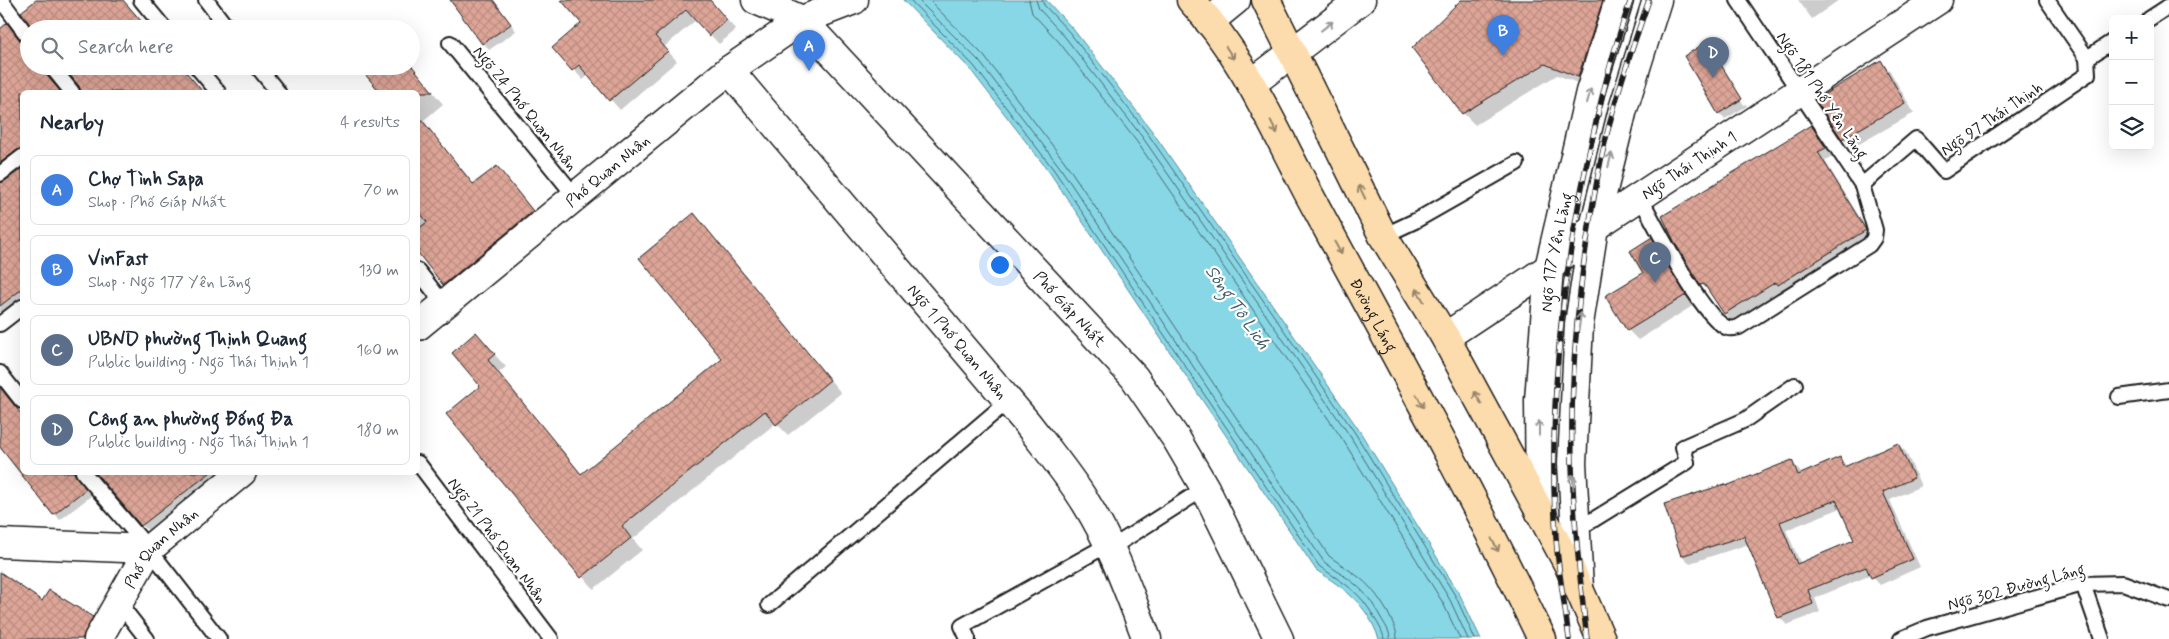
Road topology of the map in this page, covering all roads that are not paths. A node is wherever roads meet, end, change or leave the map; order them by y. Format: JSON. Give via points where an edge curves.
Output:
{"nodes":[{"id":1,"x":1,"y":0,"type":"edge"},
{"id":2,"x":141,"y":0,"type":"edge"},
{"id":3,"x":206,"y":0,"type":"edge"},
{"id":4,"x":756,"y":0,"type":"edge"},
{"id":5,"x":854,"y":0,"type":"edge"},
{"id":6,"x":1190,"y":0,"type":"edge"},
{"id":7,"x":1236,"y":0,"type":"edge"},
{"id":8,"x":1266,"y":0,"type":"edge"},
{"id":9,"x":1361,"y":0,"type":"edge"},
{"id":10,"x":1619,"y":0,"type":"edge"},
{"id":11,"x":1657,"y":0,"type":"edge"},
{"id":12,"x":1738,"y":0,"type":"edge"},
{"id":13,"x":2047,"y":0,"type":"edge"},
{"id":14,"x":1929,"y":2,"type":"edge"},
{"id":15,"x":2169,"y":6,"type":"edge"},
{"id":16,"x":805,"y":7,"type":"edge"},
{"id":17,"x":2154,"y":16,"type":"edge"},
{"id":18,"x":5,"y":17,"type":"edge"},
{"id":19,"x":158,"y":20,"type":"edge"},
{"id":20,"x":221,"y":20,"type":"edge"},
{"id":21,"x":1209,"y":22,"type":"junction"},
{"id":22,"x":20,"y":30,"type":"edge"},
{"id":23,"x":450,"y":43,"type":"dead end"},
{"id":24,"x":2109,"y":44,"type":"edge"},
{"id":25,"x":1293,"y":52,"type":"junction"},
{"id":26,"x":2087,"y":58,"type":"junction"},
{"id":27,"x":729,"y":70,"type":"junction"},
{"id":28,"x":58,"y":75,"type":"edge"},
{"id":29,"x":204,"y":75,"type":"edge"},
{"id":30,"x":264,"y":75,"type":"edge"},
{"id":31,"x":1251,"y":84,"type":"junction"},
{"id":32,"x":70,"y":90,"type":"edge"},
{"id":33,"x":216,"y":90,"type":"edge"},
{"id":34,"x":276,"y":90,"type":"edge"},
{"id":35,"x":1801,"y":91,"type":"junction"},
{"id":36,"x":20,"y":158,"type":"edge"},
{"id":37,"x":1517,"y":163,"type":"dead end"},
{"id":38,"x":0,"y":174,"type":"edge"},
{"id":39,"x":1862,"y":185,"type":"junction"},
{"id":40,"x":575,"y":196,"type":"junction"},
{"id":41,"x":1640,"y":197,"type":"junction"},
{"id":42,"x":1594,"y":228,"type":"junction"},
{"id":43,"x":1383,"y":236,"type":"junction"},
{"id":44,"x":1549,"y":268,"type":"junction"},
{"id":45,"x":420,"y":274,"type":"edge"},
{"id":46,"x":443,"y":303,"type":"junction"},
{"id":47,"x":20,"y":309,"type":"edge"},
{"id":48,"x":0,"y":324,"type":"edge"},
{"id":49,"x":420,"y":324,"type":"edge"},
{"id":50,"x":1445,"y":337,"type":"junction"},
{"id":51,"x":0,"y":373,"type":"edge"},
{"id":52,"x":1795,"y":385,"type":"dead end"},
{"id":53,"x":2169,"y":390,"type":"edge"},
{"id":54,"x":2119,"y":397,"type":"dead end"},
{"id":55,"x":20,"y":398,"type":"edge"},
{"id":56,"x":1008,"y":401,"type":"junction"},
{"id":57,"x":420,"y":466,"type":"edge"},
{"id":58,"x":86,"y":475,"type":"edge"},
{"id":59,"x":238,"y":475,"type":"edge"},
{"id":60,"x":1205,"y":488,"type":"junction"},
{"id":61,"x":1540,"y":512,"type":"junction"},
{"id":62,"x":1575,"y":531,"type":"junction"},
{"id":63,"x":0,"y":544,"type":"edge"},
{"id":64,"x":1110,"y":546,"type":"junction"},
{"id":65,"x":149,"y":549,"type":"junction"},
{"id":66,"x":2083,"y":584,"type":"junction"},
{"id":67,"x":1579,"y":590,"type":"junction"},
{"id":68,"x":2169,"y":600,"type":"edge"},
{"id":69,"x":118,"y":602,"type":"junction"},
{"id":70,"x":769,"y":605,"type":"dead end"},
{"id":71,"x":98,"y":639,"type":"edge"},
{"id":72,"x":148,"y":639,"type":"edge"},
{"id":73,"x":219,"y":639,"type":"edge"},
{"id":74,"x":551,"y":639,"type":"edge"},
{"id":75,"x":968,"y":639,"type":"edge"},
{"id":76,"x":1147,"y":639,"type":"edge"},
{"id":77,"x":1279,"y":639,"type":"edge"},
{"id":78,"x":1542,"y":639,"type":"edge"},
{"id":79,"x":1601,"y":639,"type":"edge"},
{"id":80,"x":1901,"y":639,"type":"edge"},
{"id":81,"x":2102,"y":639,"type":"edge"}],
"edges":[{"from":1,"to":18,"type":"lane"},
{"from":2,"to":19,"type":"lane"},
{"from":3,"to":20,"type":"lane"},
{"from":4,"to":16,"type":"street"},
{"from":5,"to":16,"type":"street","name":"Phố Quan Nhân"},
{"from":6,"to":21,"type":"main road","name":"Đường Láng"},
{"from":7,"to":21,"type":"street"},
{"from":8,"to":25,"type":"main road"},
{"from":25,"to":9,"type":"street","one_way":true},
{"from":44,"to":10,"type":"street","name":"Ngõ 177 Yên Lãng","one_way":true,"via":[[1590,92]]},
{"from":42,"to":11,"type":"street","one_way":true,"via":[[1623,109]]},
{"from":12,"to":35,"type":"lane","name":"Ngõ 181 Phố Yên Lãng"},
{"from":13,"to":26,"type":"lane"},
{"from":14,"to":35,"type":"street","name":"Ngõ Thái Thịnh 1"},
{"from":15,"to":17,"type":"lane"},
{"from":16,"to":27,"type":"street","name":"Phố Quan Nhân"},
{"from":16,"to":60,"type":"street","name":"Phố Giáp Nhất","via":[[1134,377]]},
{"from":18,"to":22,"type":"lane"},
{"from":21,"to":31,"type":"main road","name":"Đường Láng","one_way":true},
{"from":23,"to":40,"type":"lane","name":"Ngõ 24 Phố Quan Nhân"},
{"from":24,"to":26,"type":"lane"},
{"from":25,"to":31,"type":"street"},
{"from":43,"to":25,"type":"main road","one_way":true},
{"from":26,"to":39,"type":"lane","name":"Ngõ 97 Thái Thịnh","via":[[2088,74],[1944,171],[1916,139]]},
{"from":27,"to":40,"type":"street","name":"Phố Quan Nhân"},
{"from":27,"to":56,"type":"street","name":"Ngõ 1 Phố Quan Nhân"},
{"from":28,"to":32,"type":"lane"},
{"from":29,"to":33,"type":"lane"},
{"from":30,"to":34,"type":"lane"},
{"from":31,"to":78,"type":"main road","name":"Đường Láng","one_way":true,"via":[[1398,358]]},
{"from":35,"to":39,"type":"lane","name":"Ngõ 181 Phố Yên Lãng"},
{"from":35,"to":41,"type":"street","name":"Ngõ Thái Thịnh 1"},
{"from":36,"to":38,"type":"lane"},
{"from":37,"to":43,"type":"lane","via":[[1416,221]]},
{"from":39,"to":41,"type":"lane","name":"Ngõ 181 Phố Yên Lãng","via":[[1875,230],[1869,245],[1734,329],[1718,322],[1692,290]]},
{"from":40,"to":46,"type":"street","name":"Phố Quan Nhân"},
{"from":41,"to":42,"type":"street","name":"Ngõ Thái Thịnh 1"},
{"from":42,"to":44,"type":"street","name":"Ngõ Thái Thịnh 1"},
{"from":62,"to":42,"type":"street","one_way":true,"via":[[1572,463],[1579,324]]},
{"from":50,"to":43,"type":"main road","one_way":true},
{"from":44,"to":50,"type":"street","name":"Ngõ Thái Thịnh 1"},
{"from":61,"to":44,"type":"street","name":"Ngõ 177 Yên Lãng","one_way":true,"via":[[1539,400]]},
{"from":45,"to":46,"type":"lane"},
{"from":46,"to":49,"type":"street","name":"Phố Quan Nhân"},
{"from":47,"to":48,"type":"lane"},
{"from":61,"to":50,"type":"main road","one_way":true},
{"from":51,"to":55,"type":"lane"},
{"from":52,"to":62,"type":"lane","via":[[1745,420],[1683,447],[1687,462]]},
{"from":53,"to":54,"type":"lane"},
{"from":56,"to":64,"type":"street","name":"Ngõ 1 Phố Quan Nhân","via":[[1086,502]]},
{"from":56,"to":70,"type":"lane"},
{"from":57,"to":74,"type":"lane","name":"Ngõ 21 Phố Quan Nhân"},
{"from":58,"to":65,"type":"lane"},
{"from":59,"to":65,"type":"street","name":"Phố Quan Nhân"},
{"from":60,"to":64,"type":"lane"},
{"from":60,"to":77,"type":"street","name":"Phố Giáp Nhất"},
{"from":61,"to":67,"type":"main road"},
{"from":62,"to":67,"type":"street"},
{"from":63,"to":65,"type":"street"},
{"from":64,"to":75,"type":"lane","via":[[962,626]]},
{"from":64,"to":76,"type":"street","name":"Ngõ 1 Phố Quan Nhân"},
{"from":65,"to":69,"type":"street","name":"Phố Quan Nhân"},
{"from":65,"to":73,"type":"lane"},
{"from":66,"to":68,"type":"lane","name":"Ngõ 302 Đường Láng","via":[[2123,583]]},
{"from":66,"to":80,"type":"lane","name":"Ngõ 302 Đường Láng","via":[[1927,628]]},
{"from":66,"to":81,"type":"lane"},
{"from":67,"to":79,"type":"main road"},
{"from":69,"to":71,"type":"street","name":"Phố Quan Nhân"},
{"from":69,"to":72,"type":"lane"}]}
